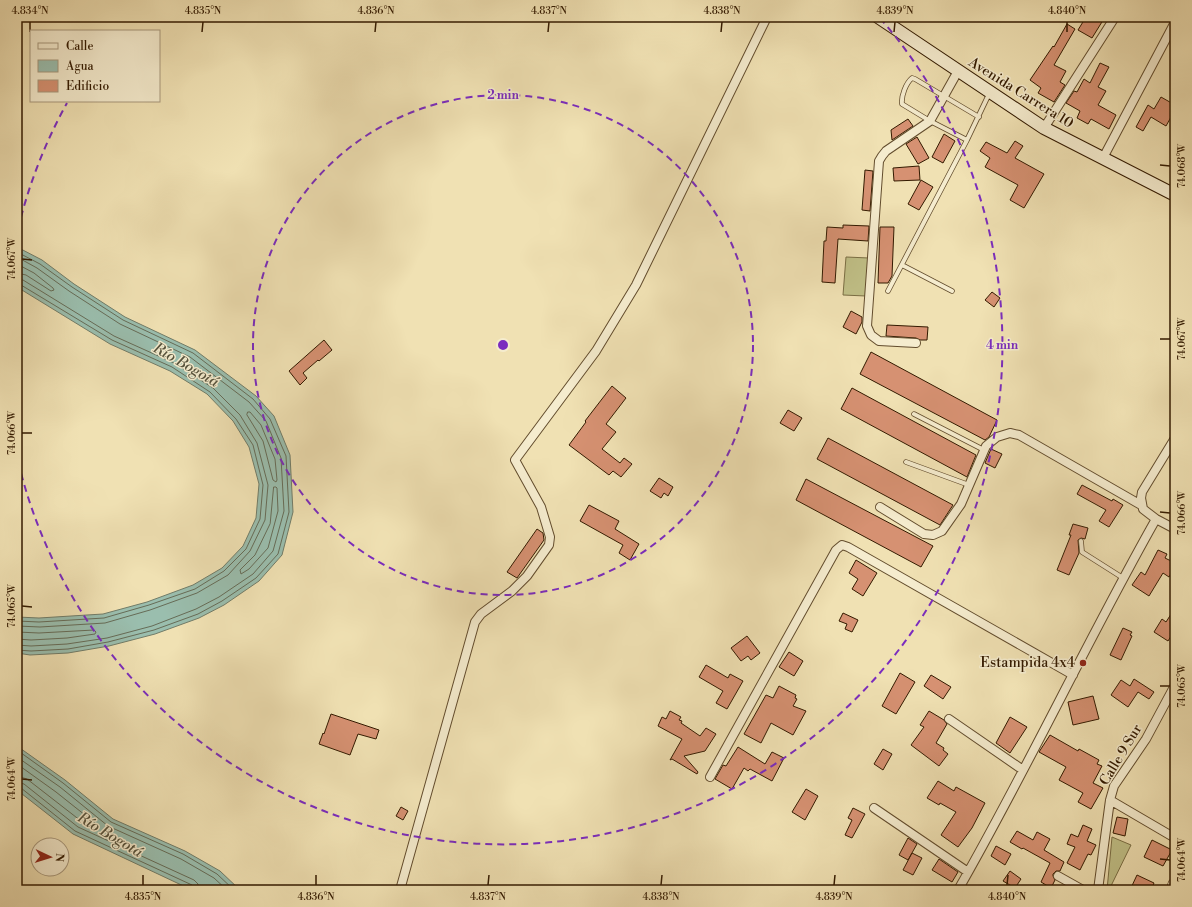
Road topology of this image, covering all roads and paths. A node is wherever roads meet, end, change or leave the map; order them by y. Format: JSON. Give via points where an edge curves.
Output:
{"nodes":[{"id":1,"x":767,"y":17,"type":"edge"},
{"id":2,"x":878,"y":17,"type":"edge"},
{"id":3,"x":1114,"y":17,"type":"edge"},
{"id":4,"x":1175,"y":22,"type":"edge"},
{"id":5,"x":958,"y":71,"type":"junction"},
{"id":6,"x":990,"y":92,"type":"junction"},
{"id":7,"x":944,"y":96,"type":"junction"},
{"id":8,"x":979,"y":116,"type":"junction"},
{"id":9,"x":930,"y":121,"type":"junction"},
{"id":10,"x":1044,"y":128,"type":"junction"},
{"id":11,"x":966,"y":140,"type":"junction"},
{"id":12,"x":1103,"y":158,"type":"junction"},
{"id":13,"x":1175,"y":195,"type":"edge"},
{"id":14,"x":902,"y":265,"type":"junction"},
{"id":15,"x":888,"y":291,"type":"dead end"},
{"id":16,"x":952,"y":291,"type":"dead end"},
{"id":17,"x":916,"y":343,"type":"dead end"},
{"id":18,"x":914,"y":414,"type":"dead end"},
{"id":19,"x":1175,"y":438,"type":"edge"},
{"id":20,"x":985,"y":450,"type":"junction"},
{"id":21,"x":906,"y":462,"type":"dead end"},
{"id":22,"x":970,"y":486,"type":"junction"},
{"id":23,"x":1141,"y":504,"type":"junction"},
{"id":24,"x":880,"y":507,"type":"dead end"},
{"id":25,"x":1156,"y":519,"type":"junction"},
{"id":26,"x":1175,"y":529,"type":"edge"},
{"id":27,"x":1081,"y":541,"type":"dead end"},
{"id":28,"x":1123,"y":578,"type":"junction"},
{"id":29,"x":1073,"y":675,"type":"junction"},
{"id":30,"x":1175,"y":686,"type":"edge"},
{"id":31,"x":948,"y":719,"type":"dead end"},
{"id":32,"x":1023,"y":770,"type":"junction"},
{"id":33,"x":710,"y":777,"type":"dead end"},
{"id":34,"x":1110,"y":800,"type":"junction"},
{"id":35,"x":874,"y":808,"type":"dead end"},
{"id":36,"x":1175,"y":838,"type":"edge"},
{"id":37,"x":968,"y":872,"type":"junction"},
{"id":38,"x":1058,"y":876,"type":"dead end"},
{"id":39,"x":1171,"y":882,"type":"dead end"},
{"id":40,"x":400,"y":890,"type":"edge"},
{"id":41,"x":958,"y":890,"type":"edge"},
{"id":42,"x":1083,"y":890,"type":"edge"},
{"id":43,"x":1098,"y":890,"type":"edge"},
{"id":44,"x":1168,"y":890,"type":"edge"}],
"edges":[{"from":1,"to":40,"type":"street","via":[[636,285],[596,351],[515,460],[541,507],[550,537],[548,546],[527,576],[512,591],[481,614],[475,622]]},
{"from":2,"to":5,"type":"street","name":"Avenida Carrera 10"},
{"from":3,"to":10,"type":"street"},
{"from":4,"to":12,"type":"street"},
{"from":5,"to":6,"type":"street","name":"Avenida Carrera 10"},
{"from":5,"to":7,"type":"street"},
{"from":6,"to":8,"type":"lane"},
{"from":6,"to":10,"type":"street","name":"Avenida Carrera 10"},
{"from":7,"to":8,"type":"lane"},
{"from":7,"to":9,"type":"street"},
{"from":7,"to":9,"type":"lane","via":[[915,79],[909,81],[901,98],[902,104]]},
{"from":8,"to":11,"type":"lane"},
{"from":9,"to":11,"type":"lane"},
{"from":9,"to":17,"type":"street","via":[[886,151],[879,161],[867,326],[871,335],[879,341]]},
{"from":10,"to":12,"type":"street","name":"Avenida Carrera 10"},
{"from":11,"to":14,"type":"lane"},
{"from":12,"to":13,"type":"street","name":"Avenida Carrera 10"},
{"from":14,"to":15,"type":"lane"},
{"from":14,"to":16,"type":"lane"},
{"from":18,"to":20,"type":"lane"},
{"from":19,"to":23,"type":"street","via":[[1142,492]]},
{"from":20,"to":22,"type":"street"},
{"from":20,"to":23,"type":"street","via":[[997,437],[1010,433],[1019,435]]},
{"from":21,"to":22,"type":"lane"},
{"from":22,"to":24,"type":"street","via":[[942,531],[933,535],[924,534]]},
{"from":23,"to":25,"type":"street","via":[[1142,509]]},
{"from":25,"to":26,"type":"street"},
{"from":25,"to":28,"type":"street"},
{"from":27,"to":28,"type":"lane","via":[[1082,552]]},
{"from":28,"to":29,"type":"street"},
{"from":29,"to":32,"type":"street"},
{"from":29,"to":33,"type":"street","via":[[842,545],[836,550]]},
{"from":30,"to":34,"type":"street","name":"Calle 9 Sur","via":[[1146,739],[1114,786]]},
{"from":31,"to":32,"type":"street"},
{"from":32,"to":37,"type":"street"},
{"from":34,"to":36,"type":"street"},
{"from":34,"to":43,"type":"street","name":"Calle 9 Sur"},
{"from":35,"to":37,"type":"street"},
{"from":37,"to":41,"type":"street"},
{"from":38,"to":42,"type":"street"},
{"from":39,"to":44,"type":"lane"}]}
